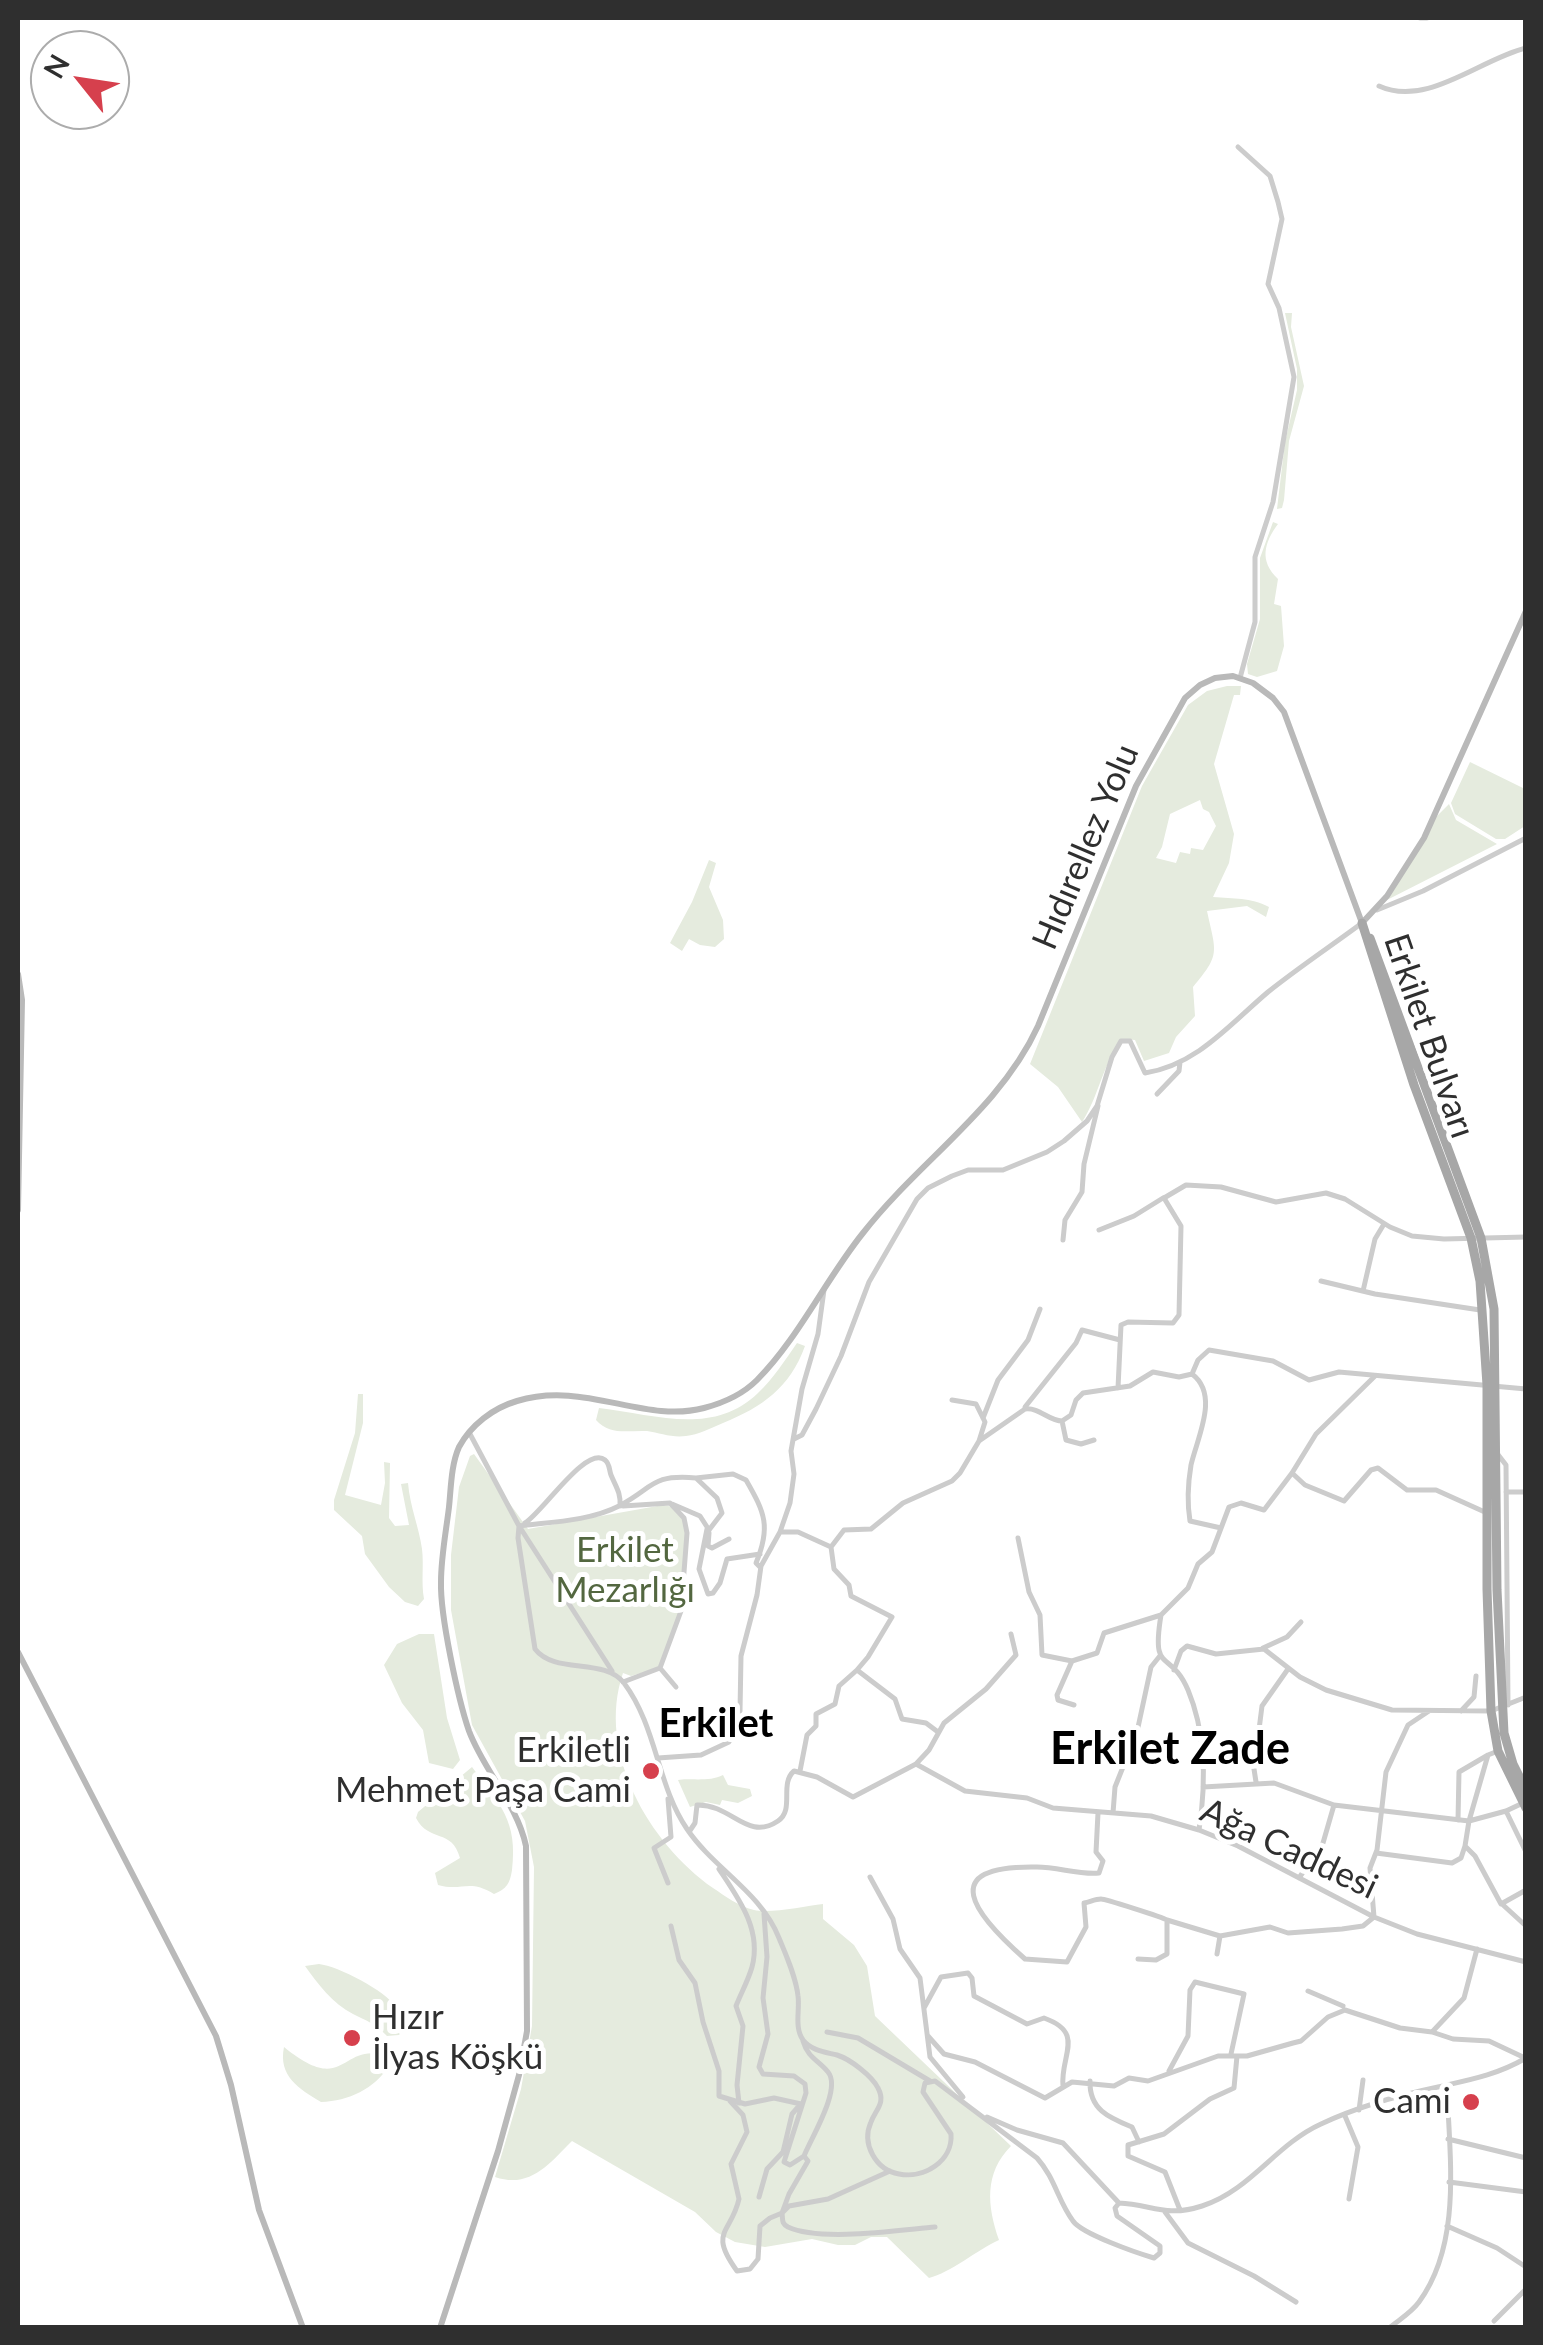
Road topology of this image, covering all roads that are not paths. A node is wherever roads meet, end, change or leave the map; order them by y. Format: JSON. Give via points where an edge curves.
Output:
{"nodes":[{"id":1,"x":1526,"y":48,"type":"edge"},
{"id":2,"x":1379,"y":86,"type":"dead end"},
{"id":3,"x":1238,"y":147,"type":"dead end"},
{"id":4,"x":1526,"y":611,"type":"edge"},
{"id":5,"x":1240,"y":678,"type":"junction"},
{"id":6,"x":1526,"y":838,"type":"edge"},
{"id":7,"x":1377,"y":910,"type":"junction"},
{"id":8,"x":1362,"y":922,"type":"junction"},
{"id":9,"x":18,"y":974,"type":"edge"},
{"id":10,"x":1180,"y":1062,"type":"junction"},
{"id":11,"x":1157,"y":1094,"type":"dead end"},
{"id":12,"x":1099,"y":1101,"type":"junction"},
{"id":13,"x":1164,"y":1198,"type":"junction"},
{"id":14,"x":18,"y":1210,"type":"edge"},
{"id":15,"x":1384,"y":1224,"type":"junction"},
{"id":16,"x":1099,"y":1230,"type":"dead end"},
{"id":17,"x":1526,"y":1237,"type":"edge"},
{"id":18,"x":1476,"y":1238,"type":"junction"},
{"id":19,"x":1063,"y":1240,"type":"dead end"},
{"id":20,"x":1321,"y":1281,"type":"dead end"},
{"id":21,"x":824,"y":1285,"type":"junction"},
{"id":22,"x":1363,"y":1291,"type":"junction"},
{"id":23,"x":1040,"y":1310,"type":"dead end"},
{"id":24,"x":1483,"y":1310,"type":"junction"},
{"id":25,"x":1120,"y":1340,"type":"junction"},
{"id":26,"x":1192,"y":1374,"type":"junction"},
{"id":27,"x":1375,"y":1376,"type":"junction"},
{"id":28,"x":1491,"y":1386,"type":"junction"},
{"id":29,"x":1118,"y":1388,"type":"junction"},
{"id":30,"x":1526,"y":1388,"type":"edge"},
{"id":31,"x":952,"y":1400,"type":"dead end"},
{"id":32,"x":1023,"y":1411,"type":"junction"},
{"id":33,"x":982,"y":1418,"type":"junction"},
{"id":34,"x":1062,"y":1420,"type":"junction"},
{"id":35,"x":469,"y":1433,"type":"junction"},
{"id":36,"x":794,"y":1439,"type":"junction"},
{"id":37,"x":1094,"y":1440,"type":"dead end"},
{"id":38,"x":979,"y":1441,"type":"junction"},
{"id":39,"x":1496,"y":1452,"type":"junction"},
{"id":40,"x":1292,"y":1473,"type":"junction"},
{"id":41,"x":696,"y":1478,"type":"junction"},
{"id":42,"x":1506,"y":1492,"type":"junction"},
{"id":43,"x":1526,"y":1492,"type":"edge"},
{"id":44,"x":718,"y":1498,"type":"junction"},
{"id":45,"x":672,"y":1504,"type":"junction"},
{"id":46,"x":730,"y":1504,"type":"dead end"},
{"id":47,"x":620,"y":1506,"type":"junction"},
{"id":48,"x":1487,"y":1513,"type":"junction"},
{"id":49,"x":519,"y":1526,"type":"junction"},
{"id":50,"x":1221,"y":1528,"type":"junction"},
{"id":51,"x":709,"y":1529,"type":"junction"},
{"id":52,"x":780,"y":1532,"type":"junction"},
{"id":53,"x":729,"y":1538,"type":"dead end"},
{"id":54,"x":1018,"y":1538,"type":"dead end"},
{"id":55,"x":832,"y":1546,"type":"junction"},
{"id":56,"x":760,"y":1554,"type":"junction"},
{"id":57,"x":761,"y":1566,"type":"junction"},
{"id":58,"x":1161,"y":1615,"type":"junction"},
{"id":59,"x":1301,"y":1622,"type":"dead end"},
{"id":60,"x":1010,"y":1634,"type":"dead end"},
{"id":61,"x":1262,"y":1649,"type":"junction"},
{"id":62,"x":18,"y":1652,"type":"edge"},
{"id":63,"x":1159,"y":1656,"type":"junction"},
{"id":64,"x":1072,"y":1661,"type":"junction"},
{"id":65,"x":660,"y":1668,"type":"junction"},
{"id":66,"x":1289,"y":1669,"type":"junction"},
{"id":67,"x":856,"y":1670,"type":"junction"},
{"id":68,"x":1174,"y":1670,"type":"junction"},
{"id":69,"x":613,"y":1674,"type":"junction"},
{"id":70,"x":1476,"y":1676,"type":"dead end"},
{"id":71,"x":624,"y":1682,"type":"junction"},
{"id":72,"x":676,"y":1687,"type":"dead end"},
{"id":73,"x":1526,"y":1697,"type":"edge"},
{"id":74,"x":1074,"y":1705,"type":"dead end"},
{"id":75,"x":1506,"y":1706,"type":"junction"},
{"id":76,"x":1429,"y":1711,"type":"junction"},
{"id":77,"x":1491,"y":1711,"type":"junction"},
{"id":78,"x":1460,"y":1712,"type":"junction"},
{"id":79,"x":938,"y":1732,"type":"junction"},
{"id":80,"x":1493,"y":1753,"type":"junction"},
{"id":81,"x":658,"y":1758,"type":"junction"},
{"id":82,"x":916,"y":1764,"type":"junction"},
{"id":83,"x":800,"y":1770,"type":"junction"},
{"id":84,"x":1256,"y":1782,"type":"junction"},
{"id":85,"x":1204,"y":1787,"type":"junction"},
{"id":86,"x":1526,"y":1790,"type":"edge"},
{"id":87,"x":669,"y":1794,"type":"junction"},
{"id":88,"x":1334,"y":1805,"type":"junction"},
{"id":89,"x":1524,"y":1806,"type":"edge"},
{"id":90,"x":1380,"y":1811,"type":"junction"},
{"id":91,"x":1506,"y":1811,"type":"junction"},
{"id":92,"x":1098,"y":1812,"type":"junction"},
{"id":93,"x":1113,"y":1813,"type":"junction"},
{"id":94,"x":1458,"y":1820,"type":"junction"},
{"id":95,"x":1469,"y":1821,"type":"junction"},
{"id":96,"x":1199,"y":1830,"type":"junction"},
{"id":97,"x":689,"y":1832,"type":"junction"},
{"id":98,"x":1466,"y":1846,"type":"junction"},
{"id":99,"x":1526,"y":1852,"type":"edge"},
{"id":100,"x":1376,"y":1853,"type":"junction"},
{"id":101,"x":715,"y":1862,"type":"junction"},
{"id":102,"x":870,"y":1877,"type":"dead end"},
{"id":103,"x":1299,"y":1878,"type":"junction"},
{"id":104,"x":668,"y":1882,"type":"dead end"},
{"id":105,"x":1526,"y":1890,"type":"edge"},
{"id":106,"x":1501,"y":1904,"type":"junction"},
{"id":107,"x":764,"y":1912,"type":"junction"},
{"id":108,"x":1374,"y":1917,"type":"junction"},
{"id":109,"x":1167,"y":1920,"type":"junction"},
{"id":110,"x":670,"y":1926,"type":"dead end"},
{"id":111,"x":1526,"y":1926,"type":"edge"},
{"id":112,"x":1220,"y":1936,"type":"junction"},
{"id":113,"x":1477,"y":1949,"type":"junction"},
{"id":114,"x":1218,"y":1954,"type":"dead end"},
{"id":115,"x":1138,"y":1959,"type":"dead end"},
{"id":116,"x":1526,"y":1962,"type":"edge"},
{"id":117,"x":1308,"y":1991,"type":"dead end"},
{"id":118,"x":1339,"y":1992,"type":"dead end"},
{"id":119,"x":924,"y":2008,"type":"junction"},
{"id":120,"x":1344,"y":2008,"type":"junction"},
{"id":121,"x":827,"y":2032,"type":"dead end"},
{"id":122,"x":1432,"y":2032,"type":"junction"},
{"id":123,"x":928,"y":2036,"type":"junction"},
{"id":124,"x":803,"y":2039,"type":"junction"},
{"id":125,"x":1234,"y":2054,"type":"junction"},
{"id":126,"x":1526,"y":2058,"type":"edge"},
{"id":127,"x":1169,"y":2072,"type":"junction"},
{"id":128,"x":1364,"y":2080,"type":"dead end"},
{"id":129,"x":930,"y":2081,"type":"junction"},
{"id":130,"x":1090,"y":2081,"type":"junction"},
{"id":131,"x":1448,"y":2085,"type":"junction"},
{"id":132,"x":1063,"y":2086,"type":"junction"},
{"id":133,"x":730,"y":2101,"type":"junction"},
{"id":134,"x":740,"y":2103,"type":"junction"},
{"id":135,"x":802,"y":2104,"type":"junction"},
{"id":136,"x":972,"y":2107,"type":"junction"},
{"id":137,"x":1359,"y":2110,"type":"junction"},
{"id":138,"x":1344,"y":2115,"type":"junction"},
{"id":139,"x":984,"y":2117,"type":"junction"},
{"id":140,"x":1448,"y":2139,"type":"junction"},
{"id":141,"x":1139,"y":2142,"type":"junction"},
{"id":142,"x":804,"y":2156,"type":"junction"},
{"id":143,"x":1526,"y":2158,"type":"edge"},
{"id":144,"x":890,"y":2171,"type":"junction"},
{"id":145,"x":1449,"y":2182,"type":"junction"},
{"id":146,"x":1526,"y":2192,"type":"edge"},
{"id":147,"x":759,"y":2197,"type":"dead end"},
{"id":148,"x":1349,"y":2199,"type":"dead end"},
{"id":149,"x":1121,"y":2203,"type":"junction"},
{"id":150,"x":1180,"y":2210,"type":"junction"},
{"id":151,"x":1166,"y":2212,"type":"junction"},
{"id":152,"x":782,"y":2213,"type":"junction"},
{"id":153,"x":1448,"y":2226,"type":"junction"},
{"id":154,"x":936,"y":2227,"type":"dead end"},
{"id":155,"x":1526,"y":2267,"type":"edge"},
{"id":156,"x":1526,"y":2289,"type":"edge"},
{"id":157,"x":1296,"y":2302,"type":"dead end"},
{"id":158,"x":1494,"y":2320,"type":"dead end"},
{"id":159,"x":303,"y":2328,"type":"edge"},
{"id":160,"x":440,"y":2328,"type":"edge"},
{"id":161,"x":1390,"y":2328,"type":"edge"}],
"edges":[{"from":1,"to":2,"type":"street","via":[[1415,90]]},
{"from":3,"to":5,"type":"street","via":[[1270,176],[1278,202],[1282,219],[1268,284],[1294,376],[1271,508],[1255,558],[1255,622]]},
{"from":4,"to":7,"type":"street","via":[[1430,826]]},
{"from":5,"to":8,"type":"street","via":[[1268,694],[1287,717]]},
{"from":5,"to":21,"type":"street","name":"Hıdırellez Yolu","via":[[1218,677],[1182,702],[1116,828],[1038,1026],[1011,1075],[885,1207]]},
{"from":6,"to":7,"type":"street"},
{"from":7,"to":8,"type":"street"},
{"from":8,"to":10,"type":"street"},
{"from":8,"to":18,"type":"main road","name":"Erkilet Bulvarı","via":[[1408,1068]]},
{"from":9,"to":14,"type":"street"},
{"from":10,"to":11,"type":"street","via":[[1180,1071]]},
{"from":10,"to":12,"type":"street","via":[[1146,1073],[1136,1048],[1123,1040]]},
{"from":12,"to":19,"type":"street","via":[[1082,1192],[1065,1220]]},
{"from":12,"to":36,"type":"street","via":[[1083,1125],[1047,1152],[1002,1170],[960,1173],[916,1199],[869,1282],[816,1409]]},
{"from":13,"to":15,"type":"street","via":[[1186,1185],[1276,1202],[1330,1193]]},
{"from":13,"to":16,"type":"street"},
{"from":13,"to":25,"type":"street","via":[[1181,1226],[1180,1315],[1173,1323],[1124,1322]]},
{"from":15,"to":18,"type":"street","via":[[1418,1237]]},
{"from":15,"to":22,"type":"street"},
{"from":17,"to":18,"type":"street"},
{"from":18,"to":24,"type":"main road","name":"Erkilet Bulvarı"},
{"from":18,"to":28,"type":"main road","name":"Erkilet Bulvarı","via":[[1494,1309]]},
{"from":20,"to":22,"type":"street"},
{"from":21,"to":35,"type":"street","name":"Hıdırellez Yolu","via":[[765,1371],[726,1400],[681,1412],[583,1395],[536,1396],[498,1409]]},
{"from":21,"to":36,"type":"street"},
{"from":22,"to":24,"type":"street"},
{"from":23,"to":33,"type":"street"},
{"from":24,"to":28,"type":"main road","name":"Erkilet Bulvarı"},
{"from":25,"to":29,"type":"street"},
{"from":25,"to":32,"type":"street","via":[[1083,1329]]},
{"from":26,"to":27,"type":"street","via":[[1209,1350],[1273,1361],[1310,1380],[1338,1372]]},
{"from":26,"to":29,"type":"street","via":[[1153,1372]]},
{"from":26,"to":50,"type":"street","via":[[1202,1383],[1205,1406],[1191,1466],[1190,1521]]},
{"from":27,"to":28,"type":"street"},
{"from":27,"to":40,"type":"street","via":[[1322,1428]]},
{"from":28,"to":30,"type":"street"},
{"from":28,"to":39,"type":"main road","name":"Erkilet Bulvarı"},
{"from":28,"to":48,"type":"main road","name":"Erkilet Bulvarı"},
{"from":29,"to":34,"type":"street","via":[[1083,1393]]},
{"from":31,"to":33,"type":"street","via":[[976,1404]]},
{"from":32,"to":34,"type":"street"},
{"from":32,"to":38,"type":"street"},
{"from":33,"to":38,"type":"street"},
{"from":34,"to":37,"type":"street","via":[[1066,1440]]},
{"from":35,"to":49,"type":"street"},
{"from":35,"to":160,"type":"street","via":[[455,1461],[440,1588],[464,1717],[526,1846],[527,2031],[498,2151]]},
{"from":36,"to":52,"type":"street","via":[[793,1487]]},
{"from":38,"to":55,"type":"street","via":[[952,1480],[870,1529],[844,1530]]},
{"from":39,"to":42,"type":"street","via":[[1506,1464]]},
{"from":39,"to":75,"type":"main road","name":"Erkilet Bulvarı"},
{"from":40,"to":48,"type":"street","via":[[1344,1501],[1378,1468],[1407,1490],[1436,1490]]},
{"from":40,"to":50,"type":"street","via":[[1264,1510],[1235,1504]]},
{"from":41,"to":44,"type":"street"},
{"from":41,"to":47,"type":"street","via":[[660,1479]]},
{"from":41,"to":56,"type":"street","via":[[733,1474],[746,1480],[765,1522]]},
{"from":42,"to":43,"type":"street"},
{"from":42,"to":75,"type":"street"},
{"from":44,"to":46,"type":"street"},
{"from":44,"to":51,"type":"street","via":[[722,1512]]},
{"from":45,"to":47,"type":"street"},
{"from":45,"to":51,"type":"street","via":[[700,1516]]},
{"from":45,"to":65,"type":"street","via":[[688,1532],[681,1611]]},
{"from":47,"to":49,"type":"street"},
{"from":47,"to":49,"type":"street","via":[[608,1465],[595,1458]]},
{"from":48,"to":77,"type":"main road","name":"Erkilet Bulvarı"},
{"from":49,"to":69,"type":"street"},
{"from":49,"to":69,"type":"street","via":[[537,1652]]},
{"from":50,"to":58,"type":"street","via":[[1188,1588]]},
{"from":51,"to":53,"type":"street","via":[[710,1548]]},
{"from":51,"to":56,"type":"street","via":[[699,1570],[708,1594],[720,1583],[727,1560]]},
{"from":52,"to":55,"type":"street"},
{"from":52,"to":57,"type":"street"},
{"from":54,"to":64,"type":"street","via":[[1040,1615],[1042,1655]]},
{"from":55,"to":67,"type":"street","via":[[835,1570],[851,1596],[892,1616]]},
{"from":56,"to":57,"type":"street"},
{"from":57,"to":81,"type":"street","via":[[741,1656],[740,1712],[728,1743],[700,1755]]},
{"from":58,"to":63,"type":"street"},
{"from":58,"to":64,"type":"street","via":[[1104,1633],[1097,1653]]},
{"from":59,"to":61,"type":"street"},
{"from":60,"to":79,"type":"street","via":[[1016,1656]]},
{"from":61,"to":66,"type":"street"},
{"from":61,"to":68,"type":"street","via":[[1220,1654],[1186,1646]]},
{"from":62,"to":159,"type":"street","via":[[216,2036],[253,2192]]},
{"from":63,"to":68,"type":"street"},
{"from":63,"to":93,"type":"street","via":[[1150,1667]]},
{"from":64,"to":74,"type":"street","via":[[1057,1695]]},
{"from":65,"to":71,"type":"street"},
{"from":65,"to":72,"type":"street"},
{"from":66,"to":76,"type":"street","via":[[1358,1702]]},
{"from":66,"to":84,"type":"street","via":[[1262,1706]]},
{"from":67,"to":79,"type":"street","via":[[895,1698],[902,1719]]},
{"from":67,"to":83,"type":"street","via":[[839,1686],[835,1704],[816,1714]]},
{"from":68,"to":85,"type":"street","via":[[1197,1718]]},
{"from":69,"to":71,"type":"street"},
{"from":70,"to":78,"type":"street","via":[[1474,1697]]},
{"from":71,"to":81,"type":"street"},
{"from":73,"to":75,"type":"street"},
{"from":75,"to":77,"type":"street"},
{"from":75,"to":86,"type":"main road","name":"Erkilet Bulvarı","via":[[1504,1733]]},
{"from":76,"to":78,"type":"street"},
{"from":76,"to":90,"type":"street","via":[[1408,1725],[1395,1747]]},
{"from":77,"to":78,"type":"street"},
{"from":77,"to":80,"type":"main road","name":"Erkilet Bulvarı"},
{"from":79,"to":82,"type":"street"},
{"from":80,"to":89,"type":"main road","name":"Erkilet Bulvarı"},
{"from":80,"to":94,"type":"street","via":[[1459,1772]]},
{"from":80,"to":95,"type":"street"},
{"from":81,"to":87,"type":"street"},
{"from":82,"to":83,"type":"street","via":[[854,1797]]},
{"from":82,"to":92,"type":"street","name":"Ağa Caddesi","via":[[965,1791]]},
{"from":83,"to":97,"type":"street","via":[[788,1779],[781,1820],[754,1828],[720,1808],[697,1805]]},
{"from":84,"to":85,"type":"street"},
{"from":84,"to":88,"type":"street"},
{"from":85,"to":96,"type":"street"},
{"from":87,"to":97,"type":"street"},
{"from":87,"to":104,"type":"street","via":[[671,1836],[654,1848]]},
{"from":88,"to":90,"type":"street"},
{"from":88,"to":103,"type":"street","via":[[1320,1850]]},
{"from":89,"to":91,"type":"street"},
{"from":90,"to":94,"type":"street"},
{"from":90,"to":100,"type":"street"},
{"from":91,"to":95,"type":"street"},
{"from":91,"to":99,"type":"street"},
{"from":92,"to":93,"type":"street","name":"Ağa Caddesi"},
{"from":92,"to":109,"type":"street","via":[[1099,1873],[1038,1867],[984,1872],[974,1885],[984,1918],[1025,1959],[1067,1962],[1087,1925],[1084,1903],[1108,1900]]},
{"from":93,"to":96,"type":"street","name":"Ağa Caddesi"},
{"from":94,"to":95,"type":"street"},
{"from":95,"to":98,"type":"street"},
{"from":96,"to":103,"type":"street","name":"Ağa Caddesi"},
{"from":97,"to":101,"type":"street"},
{"from":98,"to":100,"type":"street","via":[[1452,1863]]},
{"from":98,"to":106,"type":"street"},
{"from":100,"to":108,"type":"street","via":[[1370,1868]]},
{"from":101,"to":107,"type":"street"},
{"from":101,"to":134,"type":"street","via":[[754,1938],[752,1968],[736,2006],[744,2026]]},
{"from":102,"to":119,"type":"street","via":[[893,1918],[900,1949],[920,1978]]},
{"from":103,"to":108,"type":"street","name":"Ağa Caddesi"},
{"from":105,"to":106,"type":"street"},
{"from":106,"to":111,"type":"street"},
{"from":107,"to":124,"type":"street","via":[[798,1994]]},
{"from":107,"to":135,"type":"street","via":[[768,2034],[758,2067],[800,2078],[806,2088]]},
{"from":108,"to":112,"type":"street","via":[[1342,1929],[1270,1927]]},
{"from":108,"to":113,"type":"street","name":"Ağa Caddesi"},
{"from":109,"to":112,"type":"street"},
{"from":109,"to":115,"type":"street","via":[[1167,1954]]},
{"from":110,"to":133,"type":"street","via":[[679,1960],[695,1982],[719,2071],[717,2092]]},
{"from":112,"to":114,"type":"street"},
{"from":113,"to":116,"type":"street","name":"Ağa Caddesi"},
{"from":113,"to":122,"type":"street","via":[[1464,1998]]},
{"from":117,"to":120,"type":"street"},
{"from":118,"to":120,"type":"street"},
{"from":119,"to":123,"type":"street"},
{"from":119,"to":132,"type":"street","via":[[941,1976],[968,1973],[974,1996],[1001,2012],[1027,2024],[1044,2018],[1064,2029],[1070,2041]]},
{"from":120,"to":122,"type":"street"},
{"from":120,"to":125,"type":"street","via":[[1301,2041]]},
{"from":121,"to":129,"type":"street","via":[[858,2038]]},
{"from":122,"to":126,"type":"street","via":[[1490,2040]]},
{"from":123,"to":132,"type":"street","via":[[946,2056],[975,2062],[1043,2098]]},
{"from":123,"to":136,"type":"street","via":[[932,2061]]},
{"from":124,"to":142,"type":"street","via":[[832,2081]]},
{"from":124,"to":144,"type":"street","via":[[844,2058],[878,2086],[881,2103],[868,2143]]},
{"from":125,"to":127,"type":"street"},
{"from":125,"to":127,"type":"street","via":[[1244,1994],[1195,1982],[1188,2036]]},
{"from":125,"to":141,"type":"street","via":[[1234,2088],[1164,2134]]},
{"from":126,"to":131,"type":"street"},
{"from":127,"to":130,"type":"street","via":[[1116,2086]]},
{"from":128,"to":137,"type":"street"},
{"from":129,"to":136,"type":"street"},
{"from":129,"to":144,"type":"street","via":[[923,2092],[951,2134],[948,2152],[924,2173]]},
{"from":130,"to":132,"type":"street"},
{"from":130,"to":141,"type":"street","via":[[1098,2107],[1130,2126]]},
{"from":131,"to":137,"type":"street"},
{"from":131,"to":140,"type":"street"},
{"from":133,"to":134,"type":"street"},
{"from":133,"to":152,"type":"street","via":[[748,2127],[731,2164],[739,2203],[723,2236],[737,2271],[757,2262],[760,2226]]},
{"from":134,"to":135,"type":"street","via":[[774,2098]]},
{"from":135,"to":142,"type":"street","via":[[784,2162]]},
{"from":135,"to":147,"type":"street"},
{"from":136,"to":139,"type":"street"},
{"from":137,"to":138,"type":"street"},
{"from":138,"to":148,"type":"street","via":[[1358,2147]]},
{"from":138,"to":150,"type":"street","via":[[1296,2138],[1240,2187]]},
{"from":139,"to":149,"type":"street","via":[[1063,2143]]},
{"from":139,"to":149,"type":"street","via":[[1048,2170],[1081,2230],[1158,2256],[1154,2240],[1116,2214]]},
{"from":140,"to":143,"type":"street"},
{"from":140,"to":145,"type":"street"},
{"from":141,"to":150,"type":"street","via":[[1128,2146],[1128,2156],[1165,2172]]},
{"from":142,"to":152,"type":"street","via":[[808,2164]]},
{"from":144,"to":152,"type":"street"},
{"from":145,"to":146,"type":"street"},
{"from":145,"to":153,"type":"street"},
{"from":149,"to":151,"type":"street"},
{"from":150,"to":151,"type":"street"},
{"from":151,"to":157,"type":"street","via":[[1188,2243]]},
{"from":152,"to":154,"type":"street","via":[[788,2226],[821,2233]]},
{"from":153,"to":155,"type":"street"},
{"from":153,"to":161,"type":"street","via":[[1426,2290]]},
{"from":156,"to":158,"type":"street"}]}
